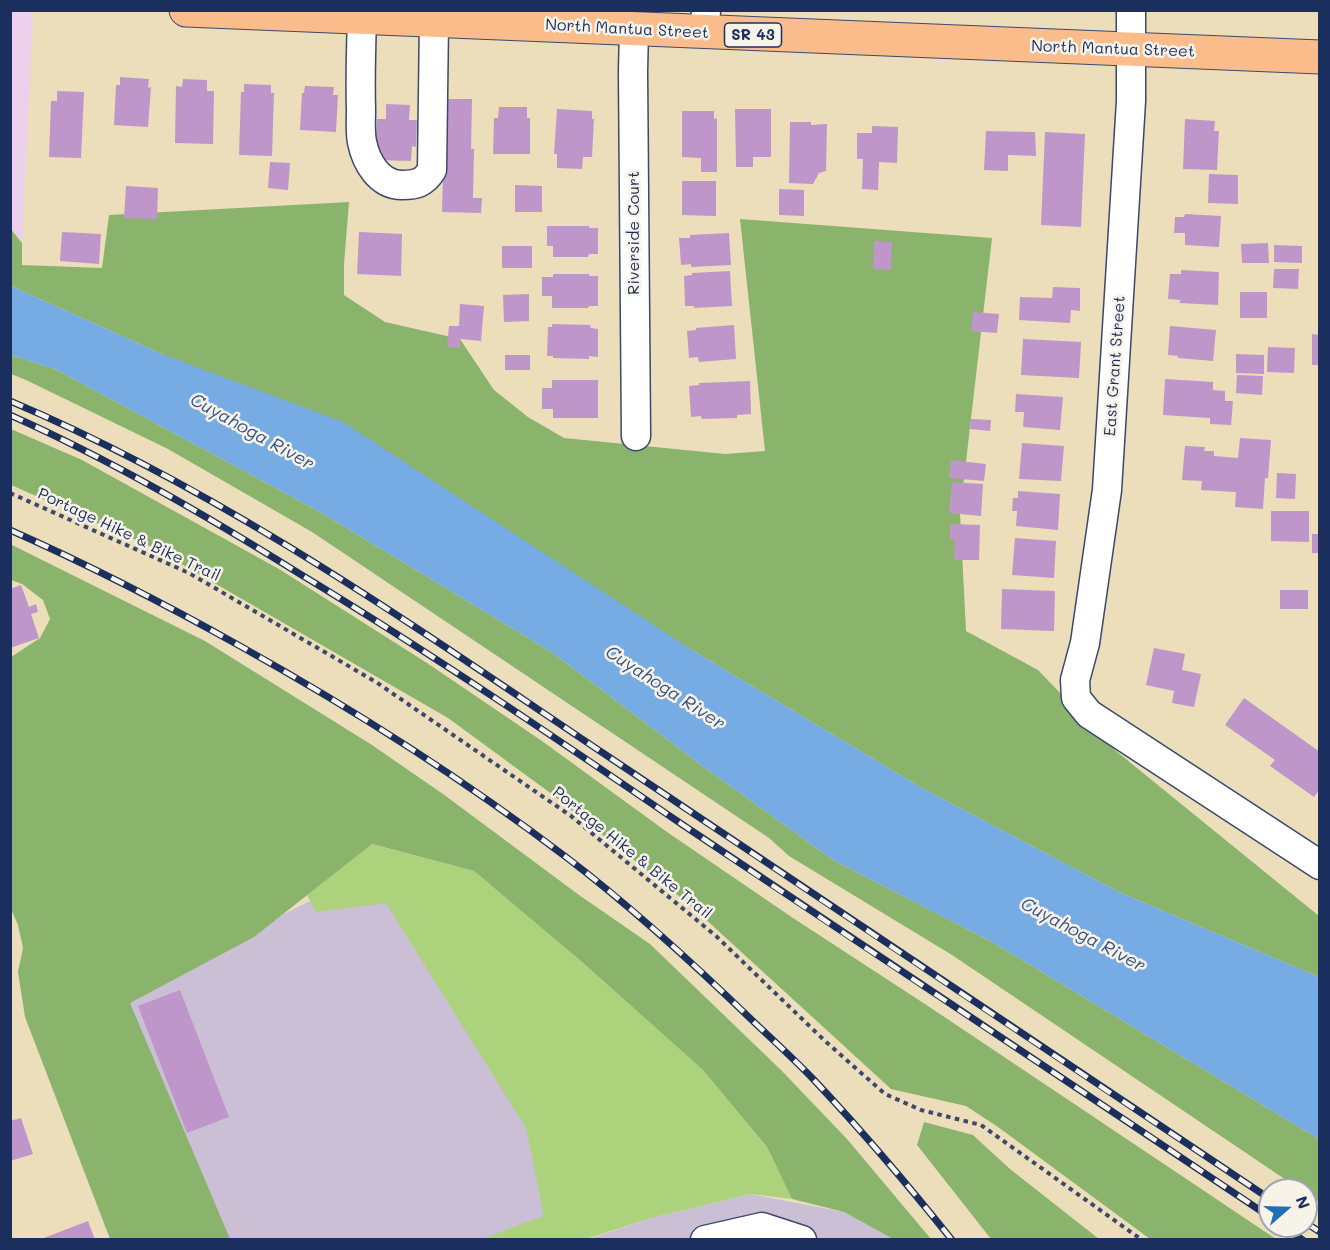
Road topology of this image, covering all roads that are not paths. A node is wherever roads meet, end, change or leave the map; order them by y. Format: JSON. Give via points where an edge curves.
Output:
{"nodes":[{"id":1,"x":1131,"y":10,"type":"edge"},
{"id":2,"x":204,"y":11,"type":"edge"},
{"id":3,"x":362,"y":17,"type":"junction"},
{"id":4,"x":434,"y":21,"type":"junction"},
{"id":5,"x":706,"y":22,"type":"edge"},
{"id":6,"x":634,"y":30,"type":"junction"},
{"id":7,"x":1131,"y":50,"type":"junction"},
{"id":8,"x":1320,"y":57,"type":"edge"},
{"id":9,"x":636,"y":436,"type":"dead end"},
{"id":10,"x":1320,"y":865,"type":"edge"},
{"id":11,"x":705,"y":1239,"type":"edge"},
{"id":12,"x":802,"y":1239,"type":"edge"}],
"edges":[{"from":1,"to":7,"type":"street","name":"East Grant Street"},
{"from":2,"to":3,"type":"main road","name":"North Mantua Street","number":"SR 43"},
{"from":3,"to":4,"type":"main road","name":"North Mantua Street","number":"SR 43"},
{"from":3,"to":4,"type":"street","via":[[361,141],[375,172],[395,185],[414,185],[426,180],[432,170]]},
{"from":4,"to":6,"type":"main road","name":"North Mantua Street","number":"SR 43"},
{"from":5,"to":6,"type":"main road","name":"North Mantua Street","number":"SR 43"},
{"from":5,"to":7,"type":"main road","name":"North Mantua Street","number":"SR 43"},
{"from":6,"to":9,"type":"street","name":"Riverside Court"},
{"from":7,"to":8,"type":"main road","name":"North Mantua Street","number":"SR 43"},
{"from":7,"to":10,"type":"street","name":"East Grant Street","via":[[1107,490],[1087,632],[1075,680],[1076,698],[1089,714]]},
{"from":11,"to":12,"type":"street","via":[[762,1227]]}]}
